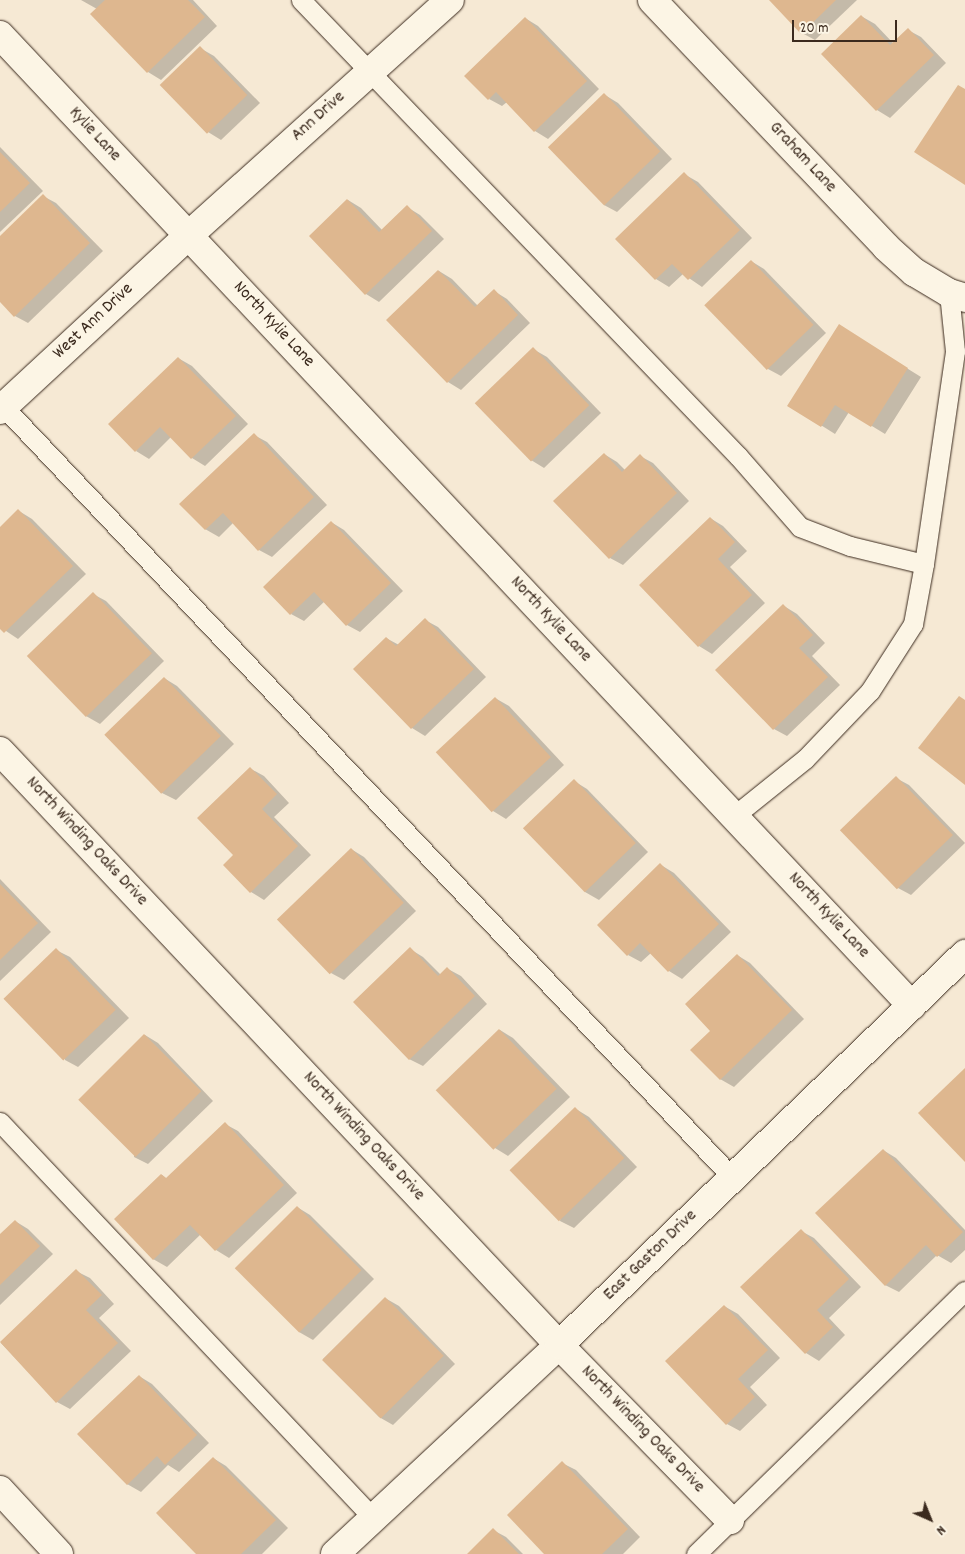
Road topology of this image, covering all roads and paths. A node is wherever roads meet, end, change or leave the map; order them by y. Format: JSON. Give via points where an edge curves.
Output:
{"nodes":[{"id":1,"x":301,"y":0,"type":"edge"},
{"id":2,"x":450,"y":0,"type":"edge"},
{"id":3,"x":652,"y":0,"type":"edge"},
{"id":4,"x":0,"y":35,"type":"edge"},
{"id":5,"x":370,"y":72,"type":"junction"},
{"id":6,"x":189,"y":235,"type":"junction"},
{"id":7,"x":957,"y":295,"type":"edge"},
{"id":8,"x":1,"y":406,"type":"edge"},
{"id":9,"x":924,"y":564,"type":"junction"},
{"id":10,"x":0,"y":751,"type":"edge"},
{"id":11,"x":734,"y":816,"type":"junction"},
{"id":12,"x":965,"y":954,"type":"edge"},
{"id":13,"x":912,"y":1006,"type":"junction"},
{"id":14,"x":0,"y":1122,"type":"edge"},
{"id":15,"x":733,"y":1178,"type":"junction"},
{"id":16,"x":965,"y":1290,"type":"edge"},
{"id":17,"x":558,"y":1345,"type":"junction"},
{"id":18,"x":0,"y":1490,"type":"edge"},
{"id":19,"x":373,"y":1518,"type":"junction"},
{"id":20,"x":730,"y":1520,"type":"junction"},
{"id":21,"x":59,"y":1554,"type":"edge"},
{"id":22,"x":335,"y":1554,"type":"edge"},
{"id":23,"x":696,"y":1554,"type":"edge"}],
"edges":[{"from":1,"to":5,"type":"lane"},
{"from":2,"to":5,"type":"street","name":"Ann Drive"},
{"from":3,"to":7,"type":"street","name":"Graham Lane","via":[[886,247],[914,272]]},
{"from":4,"to":6,"type":"street","name":"Kylie Lane"},
{"from":5,"to":6,"type":"street","name":"Ann Drive"},
{"from":5,"to":9,"type":"lane","via":[[738,456],[800,526],[850,546]]},
{"from":6,"to":8,"type":"street","name":"West Ann Drive"},
{"from":6,"to":11,"type":"street","name":"North Kylie Lane"},
{"from":7,"to":9,"type":"lane","via":[[955,351]]},
{"from":8,"to":15,"type":"lane"},
{"from":9,"to":11,"type":"lane","via":[[913,624],[870,691],[805,759]]},
{"from":10,"to":17,"type":"street","name":"North Winding Oaks Drive"},
{"from":11,"to":13,"type":"street","name":"North Kylie Lane"},
{"from":12,"to":13,"type":"street","name":"East Gaston Drive"},
{"from":13,"to":15,"type":"street","name":"East Gaston Drive"},
{"from":14,"to":19,"type":"lane"},
{"from":15,"to":17,"type":"street","name":"East Gaston Drive"},
{"from":16,"to":20,"type":"lane"},
{"from":17,"to":19,"type":"street","name":"East Gaston Drive"},
{"from":17,"to":20,"type":"street","name":"North Winding Oaks Drive"},
{"from":18,"to":21,"type":"street"},
{"from":19,"to":22,"type":"street","name":"East Gaston Drive"},
{"from":20,"to":23,"type":"lane"}]}
